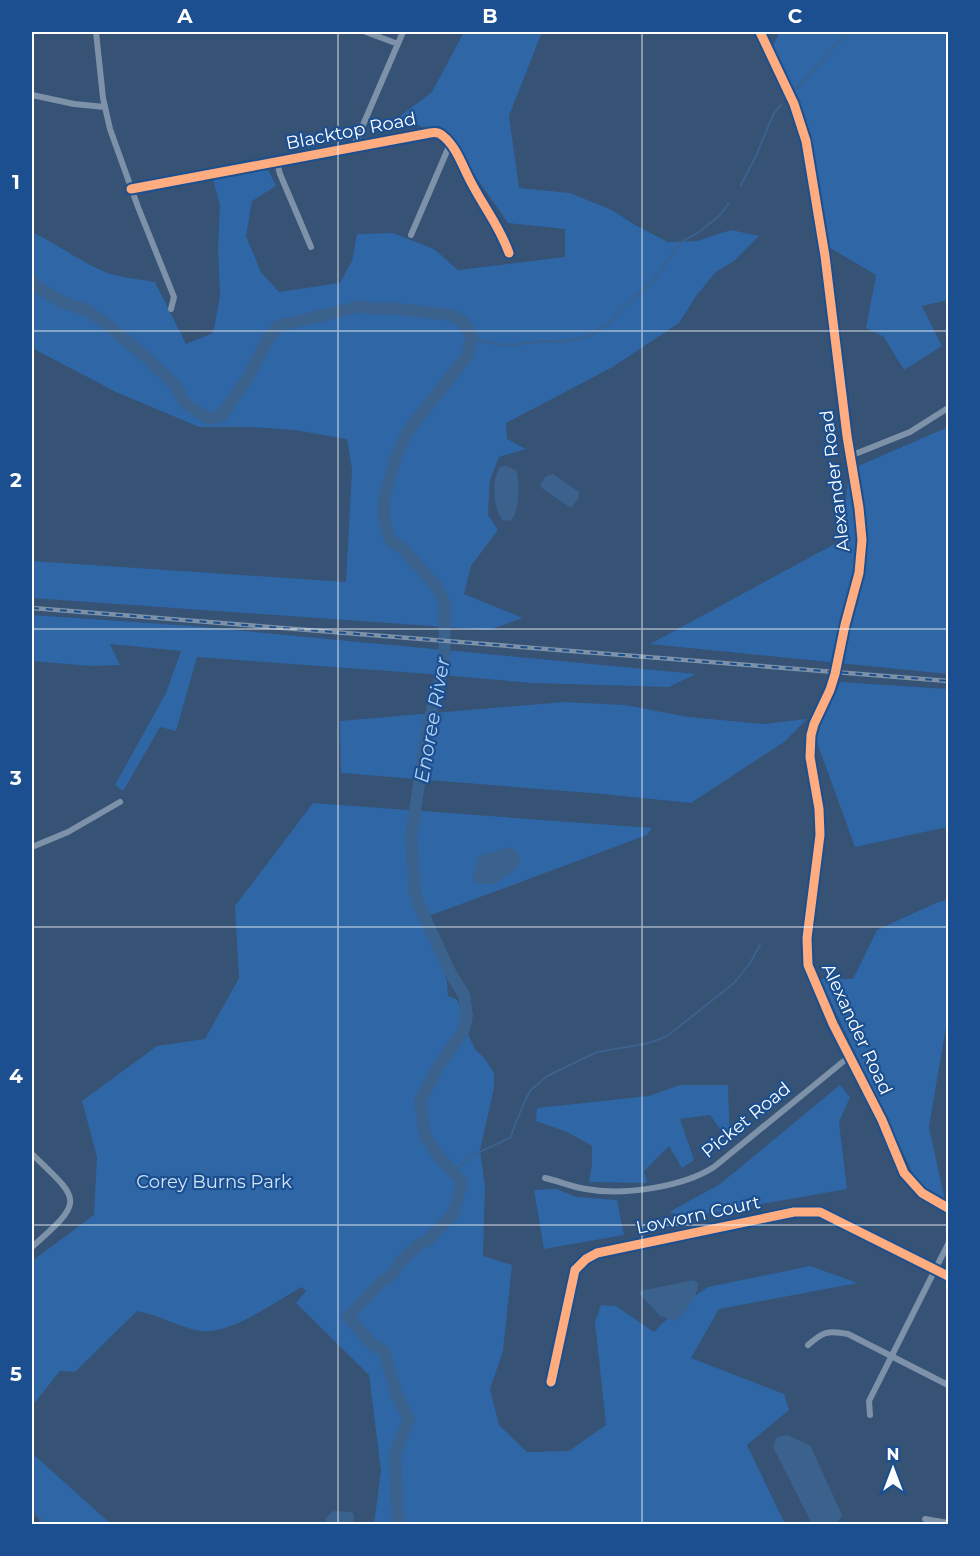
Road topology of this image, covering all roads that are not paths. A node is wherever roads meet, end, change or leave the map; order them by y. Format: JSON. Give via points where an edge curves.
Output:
{"nodes":[{"id":1,"x":96,"y":32,"type":"edge"},
{"id":2,"x":366,"y":32,"type":"edge"},
{"id":3,"x":404,"y":32,"type":"edge"},
{"id":4,"x":760,"y":32,"type":"edge"},
{"id":5,"x":398,"y":44,"type":"junction"},
{"id":6,"x":32,"y":95,"type":"edge"},
{"id":7,"x":105,"y":107,"type":"junction"},
{"id":8,"x":450,"y":144,"type":"junction"},
{"id":9,"x":353,"y":148,"type":"junction"},
{"id":10,"x":277,"y":162,"type":"junction"},
{"id":11,"x":131,"y":189,"type":"junction"},
{"id":12,"x":411,"y":235,"type":"dead end"},
{"id":13,"x":311,"y":247,"type":"dead end"},
{"id":14,"x":509,"y":253,"type":"dead end"},
{"id":15,"x":171,"y":309,"type":"dead end"},
{"id":16,"x":948,"y":408,"type":"edge"},
{"id":17,"x":850,"y":456,"type":"junction"},
{"id":18,"x":120,"y":802,"type":"dead end"},
{"id":19,"x":32,"y":847,"type":"edge"},
{"id":20,"x":850,"y":1056,"type":"junction"},
{"id":21,"x":32,"y":1154,"type":"edge"},
{"id":22,"x":545,"y":1178,"type":"dead end"},
{"id":23,"x":948,"y":1208,"type":"edge"},
{"id":24,"x":948,"y":1244,"type":"edge"},
{"id":25,"x":32,"y":1247,"type":"edge"},
{"id":26,"x":935,"y":1269,"type":"junction"},
{"id":27,"x":948,"y":1276,"type":"edge"},
{"id":28,"x":807,"y":1345,"type":"dead end"},
{"id":29,"x":891,"y":1356,"type":"junction"},
{"id":30,"x":551,"y":1382,"type":"dead end"},
{"id":31,"x":948,"y":1385,"type":"edge"},
{"id":32,"x":870,"y":1415,"type":"dead end"},
{"id":33,"x":925,"y":1519,"type":"dead end"},
{"id":34,"x":948,"y":1523,"type":"edge"}],
"edges":[{"from":1,"to":7,"type":"street"},
{"from":2,"to":5,"type":"street"},
{"from":3,"to":5,"type":"street"},
{"from":4,"to":17,"type":"street","name":"Alexander Road","via":[[794,104],[806,141]]},
{"from":5,"to":9,"type":"street"},
{"from":6,"to":7,"type":"street"},
{"from":7,"to":11,"type":"street"},
{"from":8,"to":9,"type":"street","name":"Blacktop Road","via":[[434,132]]},
{"from":8,"to":12,"type":"street"},
{"from":8,"to":14,"type":"street","via":[[502,232]]},
{"from":9,"to":10,"type":"street","name":"Blacktop Road"},
{"from":10,"to":11,"type":"street","name":"Blacktop Road"},
{"from":10,"to":13,"type":"street"},
{"from":11,"to":15,"type":"street","via":[[174,297]]},
{"from":16,"to":17,"type":"street","via":[[910,432]]},
{"from":17,"to":20,"type":"street","name":"Alexander Road","via":[[862,552],[833,681],[811,735],[820,835],[806,946],[811,976]]},
{"from":18,"to":19,"type":"street","via":[[68,832]]},
{"from":20,"to":22,"type":"street","name":"Picket Road","via":[[714,1167],[696,1177],[657,1187],[609,1191],[584,1189]]},
{"from":20,"to":23,"type":"street","name":"Alexander Road","via":[[904,1173],[922,1193]]},
{"from":21,"to":25,"type":"street","via":[[68,1190],[71,1201],[58,1224]]},
{"from":24,"to":26,"type":"street"},
{"from":26,"to":27,"type":"street","name":"Lovvorn Court"},
{"from":26,"to":29,"type":"street"},
{"from":26,"to":30,"type":"street","name":"Lovvorn Court","via":[[820,1212],[794,1212],[597,1253],[575,1270]]},
{"from":28,"to":29,"type":"street","via":[[822,1333],[834,1331]]},
{"from":29,"to":31,"type":"street"},
{"from":29,"to":32,"type":"street","via":[[869,1401]]},
{"from":33,"to":34,"type":"street"}]}
